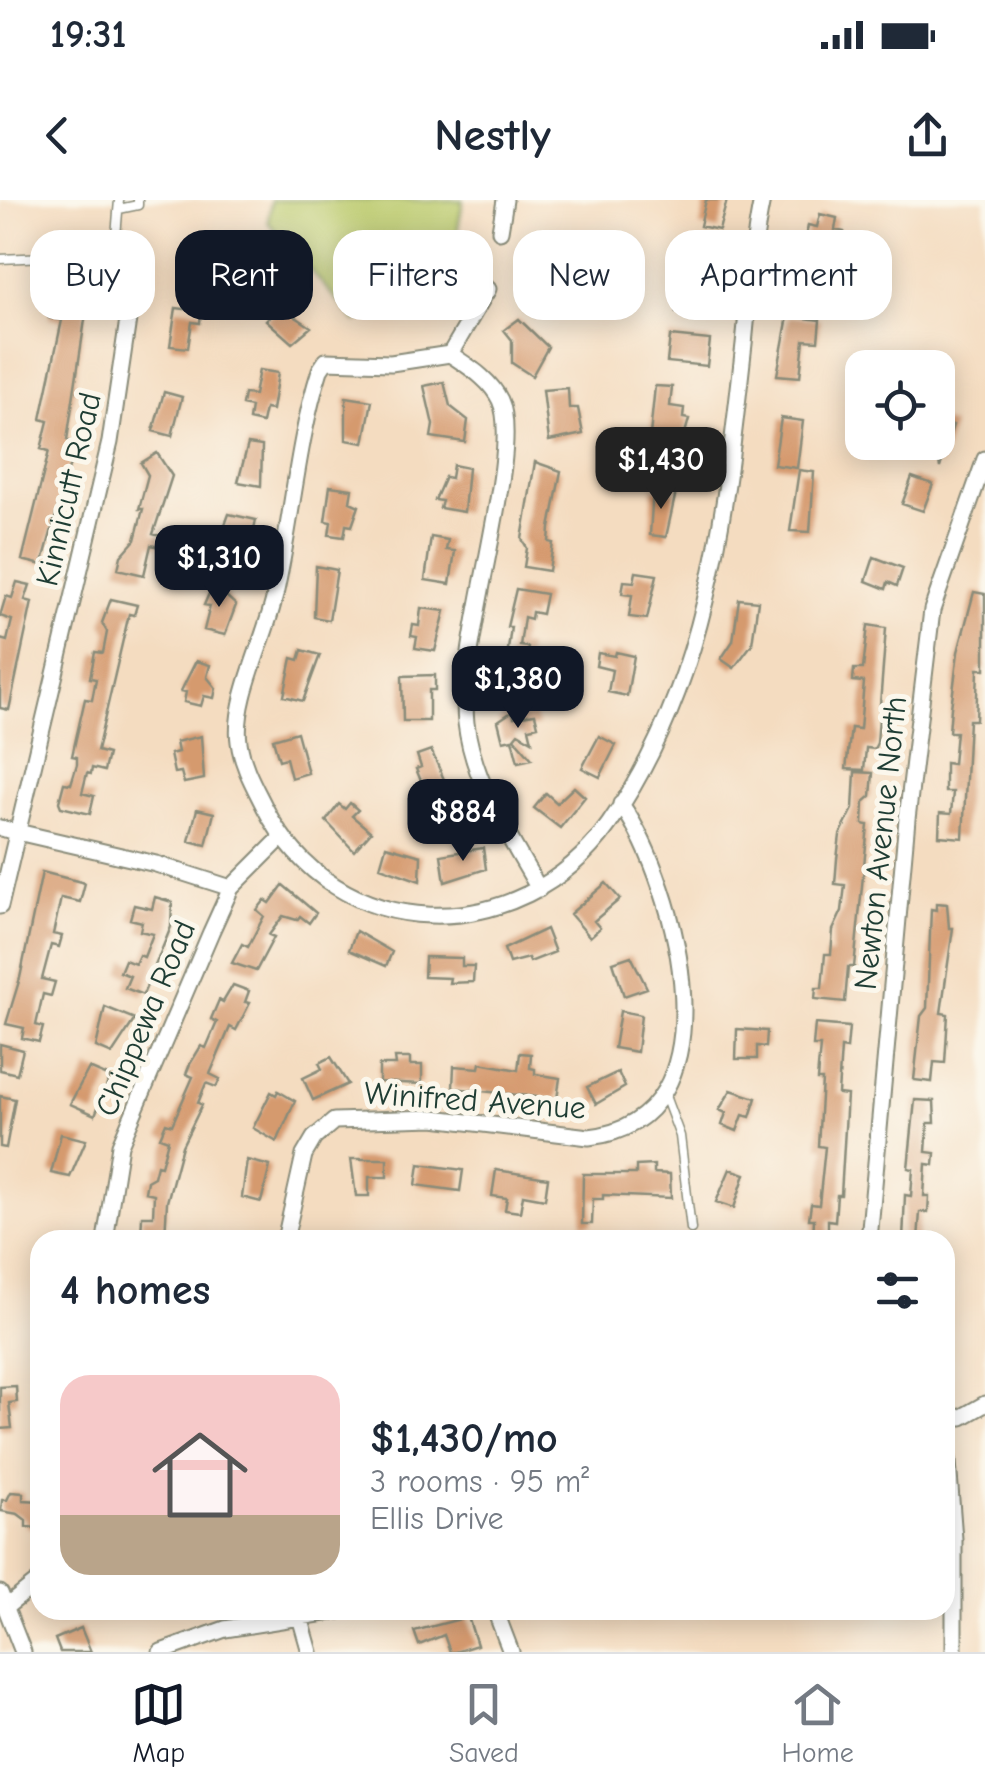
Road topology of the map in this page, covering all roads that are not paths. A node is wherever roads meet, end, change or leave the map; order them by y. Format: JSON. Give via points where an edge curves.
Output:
{"nodes":[{"id":1,"x":138,"y":200,"type":"edge"},
{"id":2,"x":505,"y":200,"type":"edge"},
{"id":3,"x":762,"y":200,"type":"edge"},
{"id":4,"x":119,"y":205,"type":"edge"},
{"id":5,"x":117,"y":230,"type":"edge"},
{"id":6,"x":500,"y":230,"type":"dead end"},
{"id":7,"x":30,"y":258,"type":"edge"},
{"id":8,"x":0,"y":259,"type":"edge"},
{"id":9,"x":128,"y":320,"type":"edge"},
{"id":10,"x":470,"y":320,"type":"edge"},
{"id":11,"x":450,"y":354,"type":"junction"},
{"id":12,"x":985,"y":460,"type":"edge"},
{"id":13,"x":621,"y":804,"type":"junction"},
{"id":14,"x":0,"y":828,"type":"edge"},
{"id":15,"x":18,"y":832,"type":"junction"},
{"id":16,"x":280,"y":838,"type":"junction"},
{"id":17,"x":232,"y":888,"type":"junction"},
{"id":18,"x":539,"y":889,"type":"junction"},
{"id":19,"x":0,"y":906,"type":"edge"},
{"id":20,"x":665,"y":1096,"type":"junction"},
{"id":21,"x":690,"y":1229,"type":"dead end"},
{"id":22,"x":107,"y":1230,"type":"edge"},
{"id":23,"x":287,"y":1230,"type":"edge"},
{"id":24,"x":870,"y":1230,"type":"edge"},
{"id":25,"x":985,"y":1404,"type":"edge"},
{"id":26,"x":955,"y":1418,"type":"edge"},
{"id":27,"x":30,"y":1585,"type":"edge"},
{"id":28,"x":3,"y":1600,"type":"edge"},
{"id":29,"x":267,"y":1620,"type":"edge"},
{"id":30,"x":301,"y":1620,"type":"edge"},
{"id":31,"x":499,"y":1620,"type":"edge"},
{"id":32,"x":953,"y":1620,"type":"edge"},
{"id":33,"x":23,"y":1652,"type":"edge"},
{"id":34,"x":161,"y":1652,"type":"edge"},
{"id":35,"x":310,"y":1652,"type":"edge"},
{"id":36,"x":511,"y":1652,"type":"edge"},
{"id":37,"x":954,"y":1652,"type":"edge"}],
"edges":[{"from":1,"to":4,"type":"lane"},
{"from":2,"to":6,"type":"street"},
{"from":3,"to":13,"type":"street","via":[[719,548],[700,632],[679,695]]},
{"from":4,"to":5,"type":"lane","name":"Kinnicutt Road"},
{"from":7,"to":8,"type":"lane"},
{"from":9,"to":15,"type":"street","name":"Kinnicutt Road","via":[[113,422]]},
{"from":10,"to":11,"type":"street"},
{"from":11,"to":16,"type":"street","via":[[390,363],[326,361],[314,388],[274,599],[239,721],[242,755]]},
{"from":11,"to":18,"type":"street","via":[[492,387],[506,426],[471,635],[470,748]]},
{"from":12,"to":24,"type":"street","name":"Newton Avenue North","via":[[932,610]]},
{"from":13,"to":18,"type":"street","via":[[584,856]]},
{"from":13,"to":20,"type":"street","via":[[652,857],[676,935],[681,1014]]},
{"from":14,"to":15,"type":"street"},
{"from":15,"to":17,"type":"street"},
{"from":15,"to":19,"type":"street","name":"Kinnicutt Road"},
{"from":16,"to":17,"type":"street","name":"Chippewa Road"},
{"from":16,"to":18,"type":"street","via":[[336,887],[398,912],[456,916],[506,905]]},
{"from":17,"to":22,"type":"street","name":"Chippewa Road","via":[[120,1146]]},
{"from":20,"to":21,"type":"lane","via":[[680,1136]]},
{"from":20,"to":23,"type":"street","name":"Winifred Avenue","via":[[630,1126],[589,1137],[434,1118],[334,1121],[304,1154]]},
{"from":25,"to":26,"type":"street"},
{"from":27,"to":28,"type":"street"},
{"from":28,"to":33,"type":"street"},
{"from":29,"to":34,"type":"street"},
{"from":30,"to":35,"type":"street"},
{"from":31,"to":36,"type":"street"},
{"from":32,"to":37,"type":"street"}]}
